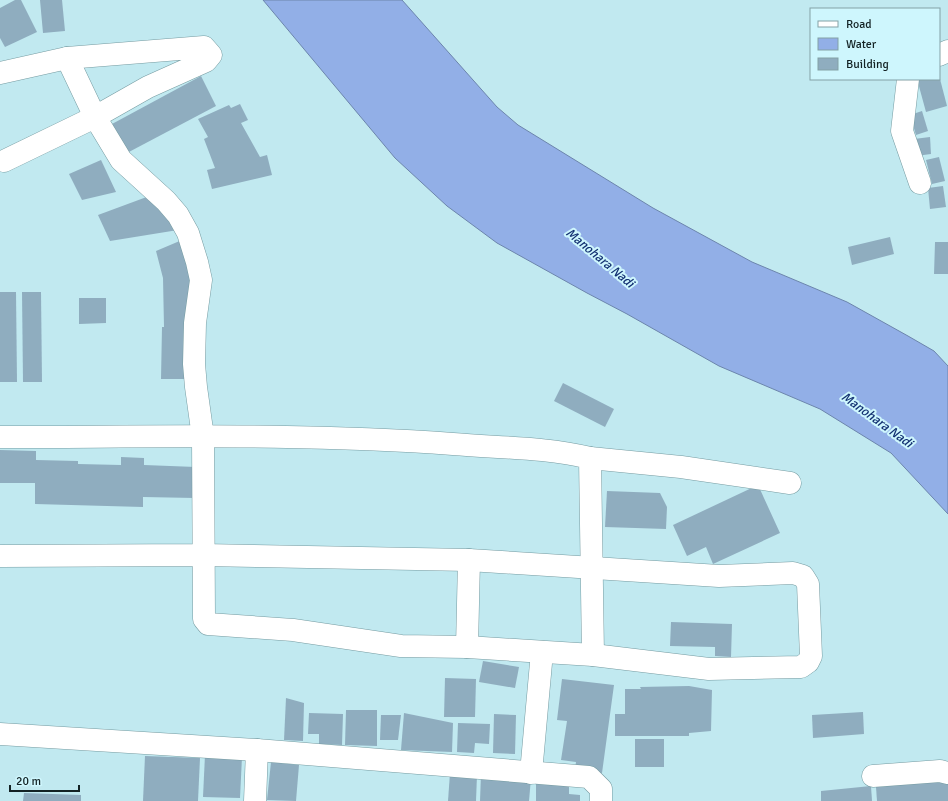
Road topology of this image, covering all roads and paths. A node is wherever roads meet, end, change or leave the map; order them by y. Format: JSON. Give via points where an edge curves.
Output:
{"nodes":[{"id":1,"x":67,"y":58,"type":"junction"},
{"id":2,"x":0,"y":73,"type":"edge"},
{"id":3,"x":908,"y":80,"type":"edge"},
{"id":4,"x":95,"y":117,"type":"junction"},
{"id":5,"x":4,"y":161,"type":"dead end"},
{"id":6,"x":920,"y":183,"type":"dead end"},
{"id":7,"x":203,"y":437,"type":"junction"},
{"id":8,"x":0,"y":438,"type":"edge"},
{"id":9,"x":590,"y":458,"type":"junction"},
{"id":10,"x":790,"y":482,"type":"dead end"},
{"id":11,"x":203,"y":555,"type":"junction"},
{"id":12,"x":0,"y":556,"type":"edge"},
{"id":13,"x":469,"y":560,"type":"junction"},
{"id":14,"x":593,"y":567,"type":"junction"},
{"id":15,"x":467,"y":647,"type":"junction"},
{"id":16,"x":542,"y":652,"type":"junction"},
{"id":17,"x":593,"y":655,"type":"junction"},
{"id":18,"x":0,"y":734,"type":"edge"},
{"id":19,"x":257,"y":750,"type":"junction"},
{"id":20,"x":531,"y":773,"type":"junction"},
{"id":21,"x":948,"y":773,"type":"edge"},
{"id":22,"x":873,"y":776,"type":"dead end"},
{"id":23,"x":255,"y":801,"type":"edge"},
{"id":24,"x":601,"y":801,"type":"edge"}],
"edges":[{"from":1,"to":2,"type":"street"},
{"from":1,"to":4,"type":"street"},
{"from":1,"to":4,"type":"street","via":[[204,48],[211,54],[206,61],[148,87]]},
{"from":3,"to":6,"type":"street","via":[[902,131]]},
{"from":4,"to":5,"type":"street"},
{"from":4,"to":7,"type":"street","via":[[121,160],[166,201],[188,233],[201,280],[195,323],[194,364]]},
{"from":7,"to":8,"type":"street"},
{"from":7,"to":9,"type":"street","via":[[398,440],[563,451]]},
{"from":7,"to":11,"type":"street"},
{"from":9,"to":10,"type":"street"},
{"from":9,"to":14,"type":"street"},
{"from":11,"to":12,"type":"street"},
{"from":11,"to":13,"type":"street"},
{"from":11,"to":15,"type":"street","via":[[204,619],[208,624],[292,630],[401,646]]},
{"from":13,"to":14,"type":"street"},
{"from":13,"to":15,"type":"street"},
{"from":14,"to":17,"type":"street"},
{"from":14,"to":17,"type":"street","via":[[719,576],[793,573],[803,576],[808,584],[810,656],[808,662],[801,667],[709,669]]},
{"from":15,"to":16,"type":"street"},
{"from":16,"to":17,"type":"street"},
{"from":16,"to":20,"type":"street"},
{"from":18,"to":19,"type":"street"},
{"from":19,"to":20,"type":"street"},
{"from":19,"to":23,"type":"street"},
{"from":20,"to":24,"type":"street","via":[[589,777],[601,790]]},
{"from":21,"to":22,"type":"street","via":[[940,771]]}]}
